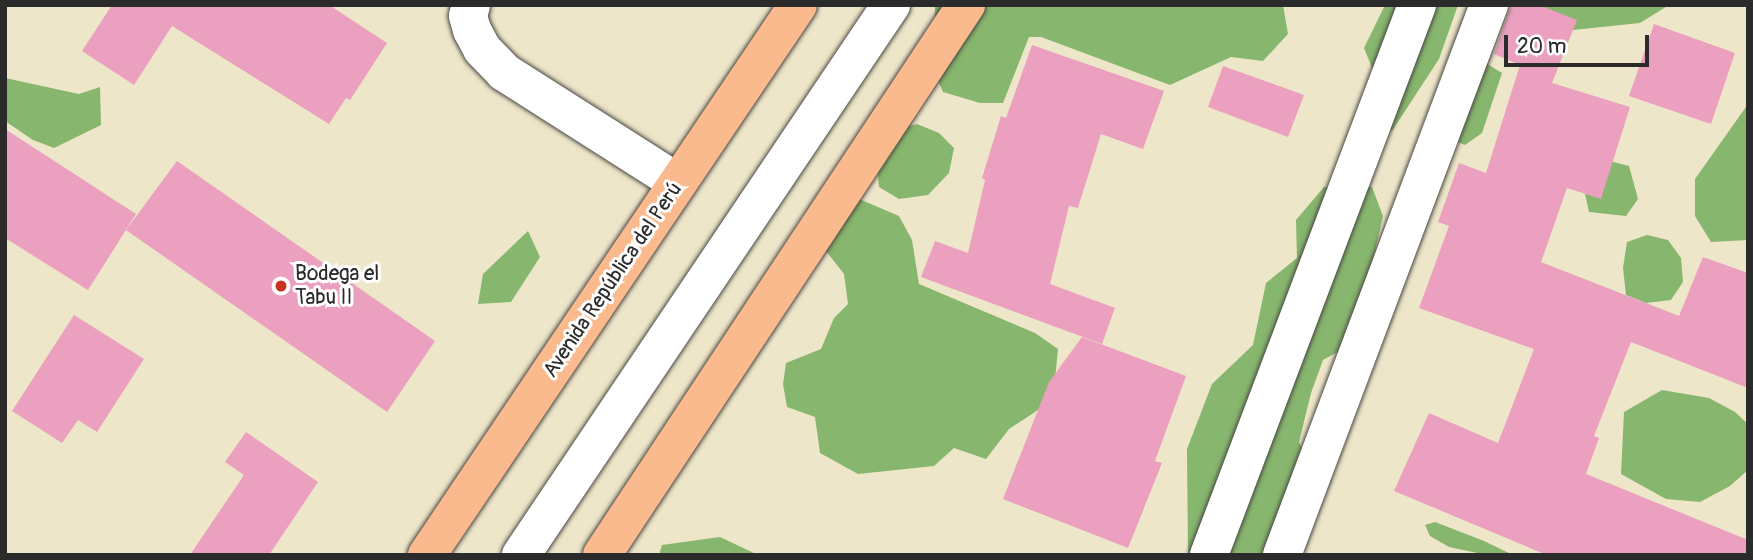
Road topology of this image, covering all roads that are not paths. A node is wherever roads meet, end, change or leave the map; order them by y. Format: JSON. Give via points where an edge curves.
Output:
{"nodes":[{"id":1,"x":471,"y":5,"type":"edge"},
{"id":2,"x":798,"y":5,"type":"edge"},
{"id":3,"x":891,"y":5,"type":"edge"},
{"id":4,"x":966,"y":5,"type":"edge"},
{"id":5,"x":1417,"y":5,"type":"edge"},
{"id":6,"x":1489,"y":5,"type":"edge"},
{"id":7,"x":678,"y":183,"type":"junction"},
{"id":8,"x":427,"y":555,"type":"edge"},
{"id":9,"x":521,"y":555,"type":"edge"},
{"id":10,"x":602,"y":555,"type":"edge"},
{"id":11,"x":1209,"y":555,"type":"edge"},
{"id":12,"x":1282,"y":555,"type":"edge"}],
"edges":[{"from":1,"to":7,"type":"street","via":[[472,30],[482,49],[504,72]]},
{"from":2,"to":7,"type":"highway","name":"Avenida República del Perú"},
{"from":3,"to":9,"type":"street"},
{"from":4,"to":10,"type":"highway"},
{"from":5,"to":11,"type":"street"},
{"from":6,"to":12,"type":"street"},
{"from":7,"to":8,"type":"highway","name":"Avenida República del Perú"}]}
